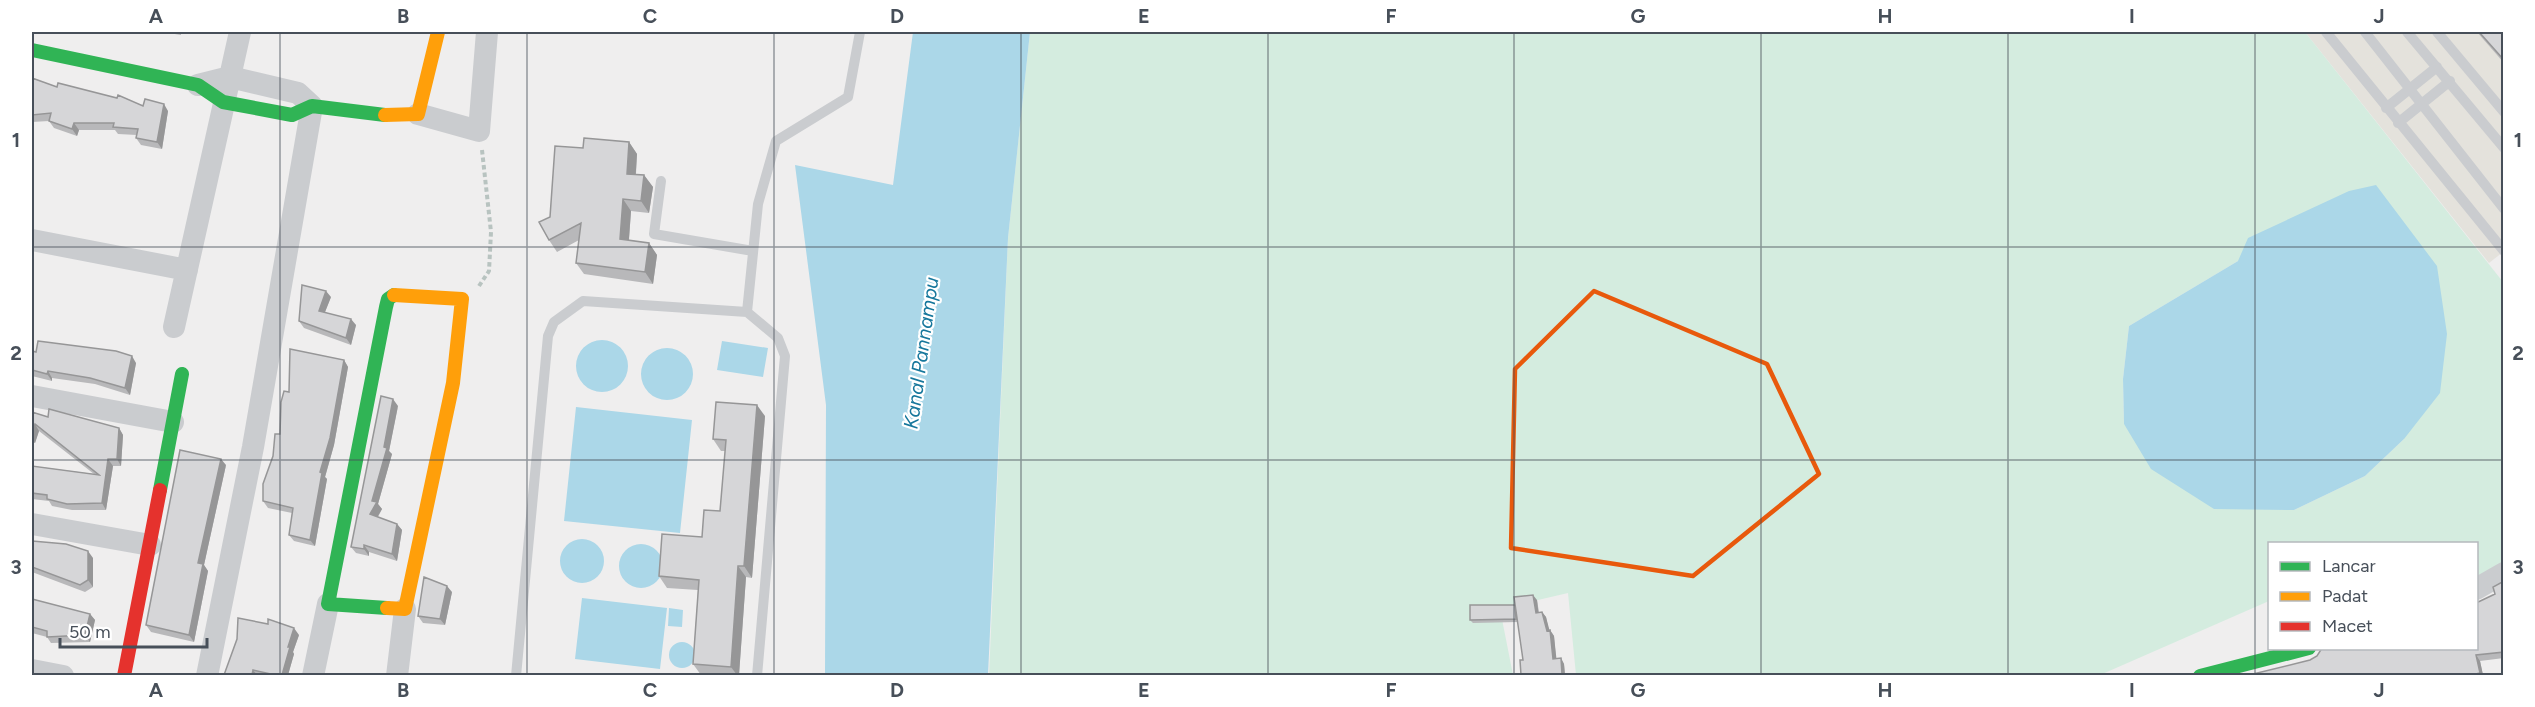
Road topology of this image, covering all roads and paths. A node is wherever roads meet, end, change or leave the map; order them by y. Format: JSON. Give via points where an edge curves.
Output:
{"nodes":[{"id":1,"x":240,"y":32,"type":"edge"},
{"id":2,"x":438,"y":32,"type":"edge"},
{"id":3,"x":487,"y":32,"type":"edge"},
{"id":4,"x":860,"y":32,"type":"edge"},
{"id":5,"x":2326,"y":32,"type":"edge"},
{"id":6,"x":2365,"y":32,"type":"edge"},
{"id":7,"x":2407,"y":32,"type":"edge"},
{"id":8,"x":2437,"y":32,"type":"edge"},
{"id":9,"x":32,"y":50,"type":"edge"},
{"id":10,"x":2437,"y":68,"type":"junction"},
{"id":11,"x":230,"y":77,"type":"junction"},
{"id":12,"x":2450,"y":81,"type":"junction"},
{"id":13,"x":198,"y":85,"type":"junction"},
{"id":14,"x":2410,"y":90,"type":"junction"},
{"id":15,"x":223,"y":102,"type":"junction"},
{"id":16,"x":2420,"y":104,"type":"junction"},
{"id":17,"x":312,"y":106,"type":"junction"},
{"id":18,"x":2386,"y":108,"type":"junction"},
{"id":19,"x":2504,"y":112,"type":"edge"},
{"id":20,"x":418,"y":114,"type":"junction"},
{"id":21,"x":2398,"y":123,"type":"junction"},
{"id":22,"x":479,"y":131,"type":"junction"},
{"id":23,"x":2504,"y":148,"type":"edge"},
{"id":24,"x":660,"y":182,"type":"dead end"},
{"id":25,"x":2504,"y":209,"type":"edge"},
{"id":26,"x":32,"y":240,"type":"edge"},
{"id":27,"x":753,"y":250,"type":"junction"},
{"id":28,"x":2504,"y":251,"type":"edge"},
{"id":29,"x":187,"y":270,"type":"junction"},
{"id":30,"x":462,"y":299,"type":"junction"},
{"id":31,"x":747,"y":312,"type":"junction"},
{"id":32,"x":174,"y":327,"type":"dead end"},
{"id":33,"x":182,"y":374,"type":"dead end"},
{"id":34,"x":32,"y":396,"type":"edge"},
{"id":35,"x":173,"y":422,"type":"junction"},
{"id":36,"x":32,"y":524,"type":"edge"},
{"id":37,"x":150,"y":545,"type":"junction"},
{"id":38,"x":2504,"y":573,"type":"edge"},
{"id":39,"x":2478,"y":589,"type":"edge"},
{"id":40,"x":328,"y":604,"type":"junction"},
{"id":41,"x":405,"y":609,"type":"junction"},
{"id":42,"x":2301,"y":650,"type":"edge"},
{"id":43,"x":32,"y":670,"type":"edge"},
{"id":44,"x":63,"y":675,"type":"edge"},
{"id":45,"x":124,"y":675,"type":"edge"},
{"id":46,"x":207,"y":675,"type":"edge"},
{"id":47,"x":313,"y":675,"type":"edge"},
{"id":48,"x":397,"y":675,"type":"edge"},
{"id":49,"x":516,"y":675,"type":"edge"},
{"id":50,"x":757,"y":675,"type":"edge"},
{"id":51,"x":2206,"y":675,"type":"edge"}],
"edges":[{"from":1,"to":11,"type":"street"},
{"from":2,"to":20,"type":"street"},
{"from":3,"to":22,"type":"street"},
{"from":4,"to":27,"type":"lane","via":[[848,97],[776,141],[758,204]]},
{"from":5,"to":18,"type":"lane"},
{"from":6,"to":14,"type":"lane"},
{"from":7,"to":10,"type":"lane"},
{"from":8,"to":19,"type":"lane"},
{"from":9,"to":13,"type":"street"},
{"from":10,"to":12,"type":"lane"},
{"from":10,"to":14,"type":"lane"},
{"from":11,"to":13,"type":"street"},
{"from":11,"to":15,"type":"street"},
{"from":11,"to":17,"type":"street","via":[[298,93]]},
{"from":12,"to":16,"type":"lane"},
{"from":12,"to":23,"type":"lane"},
{"from":13,"to":15,"type":"street"},
{"from":14,"to":16,"type":"lane"},
{"from":14,"to":18,"type":"lane"},
{"from":15,"to":17,"type":"street","via":[[292,115]]},
{"from":15,"to":29,"type":"street"},
{"from":16,"to":21,"type":"lane"},
{"from":16,"to":25,"type":"lane"},
{"from":17,"to":20,"type":"street","via":[[396,116]]},
{"from":17,"to":46,"type":"street","via":[[253,447]]},
{"from":18,"to":21,"type":"lane"},
{"from":20,"to":22,"type":"street"},
{"from":21,"to":28,"type":"lane"},
{"from":22,"to":30,"type":"path","via":[[491,232],[489,271],[471,295]]},
{"from":24,"to":27,"type":"lane","via":[[654,234]]},
{"from":26,"to":29,"type":"street"},
{"from":27,"to":31,"type":"lane"},
{"from":29,"to":32,"type":"street"},
{"from":30,"to":40,"type":"street","via":[[399,295],[388,299]]},
{"from":30,"to":41,"type":"street","via":[[453,383]]},
{"from":31,"to":49,"type":"lane","via":[[583,301],[554,322],[548,336]]},
{"from":31,"to":50,"type":"lane","via":[[778,338],[785,356]]},
{"from":33,"to":35,"type":"street"},
{"from":34,"to":35,"type":"street"},
{"from":35,"to":37,"type":"street"},
{"from":36,"to":37,"type":"street"},
{"from":37,"to":45,"type":"street"},
{"from":38,"to":39,"type":"street"},
{"from":40,"to":41,"type":"street"},
{"from":40,"to":47,"type":"street"},
{"from":41,"to":48,"type":"street"},
{"from":42,"to":51,"type":"street"},
{"from":43,"to":44,"type":"street"}]}
